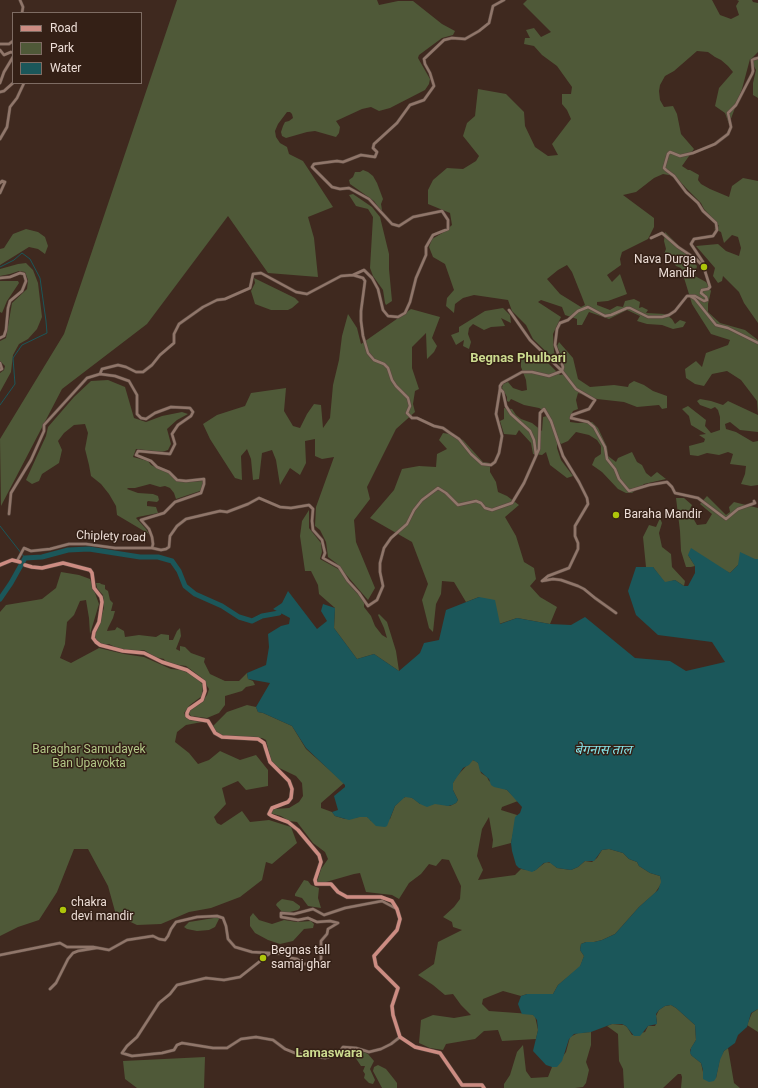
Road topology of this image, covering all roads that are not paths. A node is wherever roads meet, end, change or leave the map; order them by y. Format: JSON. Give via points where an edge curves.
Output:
{"nodes":[{"id":1,"x":20,"y":0,"type":"edge"},
{"id":2,"x":504,"y":0,"type":"edge"},
{"id":3,"x":22,"y":12,"type":"edge"},
{"id":4,"x":12,"y":42,"type":"edge"},
{"id":5,"x":0,"y":44,"type":"edge"},
{"id":6,"x":0,"y":50,"type":"edge"},
{"id":7,"x":12,"y":52,"type":"edge"},
{"id":8,"x":758,"y":58,"type":"edge"},
{"id":9,"x":12,"y":59,"type":"edge"},
{"id":10,"x":0,"y":83,"type":"edge"},
{"id":11,"x":12,"y":84,"type":"edge"},
{"id":12,"x":24,"y":84,"type":"edge"},
{"id":13,"x":0,"y":92,"type":"edge"},
{"id":14,"x":0,"y":139,"type":"edge"},
{"id":15,"x":0,"y":183,"type":"edge"},
{"id":16,"x":0,"y":193,"type":"edge"},
{"id":17,"x":651,"y":238,"type":"dead end"},
{"id":18,"x":704,"y":266,"type":"junction"},
{"id":19,"x":353,"y":274,"type":"junction"},
{"id":20,"x":0,"y":278,"type":"edge"},
{"id":21,"x":689,"y":296,"type":"junction"},
{"id":22,"x":509,"y":310,"type":"dead end"},
{"id":23,"x":0,"y":338,"type":"edge"},
{"id":24,"x":758,"y":343,"type":"edge"},
{"id":25,"x":0,"y":363,"type":"edge"},
{"id":26,"x":0,"y":370,"type":"edge"},
{"id":27,"x":562,"y":371,"type":"junction"},
{"id":28,"x":100,"y":374,"type":"junction"},
{"id":29,"x":500,"y":389,"type":"junction"},
{"id":30,"x":536,"y":456,"type":"junction"},
{"id":31,"x":754,"y":501,"type":"dead end"},
{"id":32,"x":10,"y":514,"type":"dead end"},
{"id":33,"x":152,"y":548,"type":"junction"},
{"id":34,"x":18,"y":561,"type":"junction"},
{"id":35,"x":0,"y":565,"type":"edge"},
{"id":36,"x":25,"y":565,"type":"joint"},
{"id":37,"x":616,"y":613,"type":"dead end"},
{"id":38,"x":397,"y":909,"type":"junction"},
{"id":39,"x":97,"y":948,"type":"junction"},
{"id":40,"x":270,"y":954,"type":"junction"},
{"id":41,"x":0,"y":955,"type":"edge"},
{"id":42,"x":50,"y":989,"type":"dead end"},
{"id":43,"x":400,"y":1037,"type":"junction"},
{"id":44,"x":484,"y":1088,"type":"edge"}],
"edges":[{"from":1,"to":3,"type":"street"},
{"from":2,"to":19,"type":"street","via":[[493,6],[489,22],[479,31],[465,39],[444,40],[424,58],[434,86],[424,100],[410,105],[397,123],[374,144],[373,148],[377,152],[375,157],[361,155],[343,162],[314,164],[312,167],[332,187],[349,188],[369,199],[392,224],[398,226],[413,217],[442,211],[448,220],[448,229],[433,235],[426,247],[426,255],[416,278],[410,302],[405,313],[398,317],[388,316],[383,310],[378,290],[368,273],[364,270]]},
{"from":4,"to":5,"type":"street"},
{"from":6,"to":7,"type":"street","via":[[4,56]]},
{"from":8,"to":18,"type":"street","via":[[752,60],[752,74],[744,92],[729,111],[731,127],[728,134],[715,144],[693,153],[680,156],[670,152],[664,168],[716,223],[717,230],[713,236],[692,241],[692,247],[701,257]]},
{"from":9,"to":10,"type":"street"},
{"from":11,"to":13,"type":"street"},
{"from":12,"to":14,"type":"street","via":[[10,107],[7,127]]},
{"from":15,"to":16,"type":"street","via":[[5,182]]},
{"from":17,"to":18,"type":"street","via":[[662,233]]},
{"from":18,"to":21,"type":"street","via":[[710,287],[700,292],[707,300]]},
{"from":19,"to":28,"type":"street","via":[[341,276],[307,294],[296,292],[261,273],[253,274],[250,288],[204,306],[179,324],[174,334],[174,344],[143,372],[118,365],[102,369]]},
{"from":19,"to":29,"type":"street","via":[[364,278],[365,281],[361,321],[368,353],[388,368],[396,386],[408,398],[410,406],[407,413],[412,418],[450,432],[482,464],[491,465],[499,453],[502,436],[496,414]]},
{"from":20,"to":23,"type":"street","via":[[20,273],[24,274],[26,282],[22,291],[10,301],[6,330]]},
{"from":21,"to":24,"type":"street","via":[[716,325]]},
{"from":21,"to":27,"type":"street","via":[[669,315],[662,317],[648,317],[630,308],[607,316],[589,307],[578,311],[560,323],[557,329],[555,346],[564,367]]},
{"from":22,"to":27,"type":"street","via":[[530,340]]},
{"from":25,"to":26,"type":"street"},
{"from":27,"to":29,"type":"street","via":[[549,376],[522,372],[502,383]]},
{"from":27,"to":31,"type":"street","via":[[576,389],[595,400],[589,409],[572,415],[571,418],[588,422],[594,427],[605,447],[607,459],[629,491],[667,482],[675,493],[698,498],[726,519],[738,509],[755,503]]},
{"from":28,"to":32,"type":"street","via":[[87,378],[44,425],[44,431],[31,460],[11,493]]},
{"from":28,"to":33,"type":"street","name":"Chiplety road","via":[[129,381],[137,395],[137,414],[140,418],[146,419],[155,412],[171,407],[190,408],[193,412],[172,434],[175,444],[170,454],[138,451],[136,456],[169,472],[177,480],[204,479],[201,492],[175,502],[164,513],[141,520],[149,529]]},
{"from":29,"to":30,"type":"street","via":[[511,414],[530,432]]},
{"from":30,"to":33,"type":"street","via":[[512,503],[492,510],[476,501],[458,505],[438,488],[422,500],[407,524],[384,548],[380,563],[383,586],[377,600],[368,606],[339,567],[323,558],[325,553],[322,540],[313,530],[313,509],[309,505],[280,507],[259,498],[227,512],[220,511],[186,519],[170,536],[166,549]]},
{"from":30,"to":37,"type":"street","via":[[539,449],[540,413],[544,408],[563,456],[579,482],[588,504],[575,526],[578,549],[570,568],[548,576],[542,581],[561,580],[578,586]]},
{"from":33,"to":34,"type":"street","name":"Chiplety road","via":[[115,548],[86,544],[69,544],[31,551],[24,548]]},
{"from":34,"to":35,"type":"main road","via":[[12,560]]},
{"from":34,"to":36,"type":"street"},
{"from":36,"to":38,"type":"main road","via":[[42,568],[63,563],[90,570],[94,588],[102,602],[93,638],[96,642],[123,651],[144,653],[187,670],[204,682],[202,700],[189,709],[187,716],[208,721],[215,733],[222,737],[258,739],[264,743],[270,762],[289,781],[292,789],[288,802],[272,808],[269,814],[288,822],[319,854],[321,862],[314,880],[316,884],[331,884],[347,897],[382,897],[392,901]]},
{"from":38,"to":40,"type":"street","via":[[382,901],[324,914],[314,909],[294,914],[280,913],[281,917],[298,920],[308,918],[317,922],[338,923],[328,929],[321,941],[321,961],[304,964],[286,954]]},
{"from":38,"to":43,"type":"main road","via":[[400,919],[396,930],[374,956],[376,966],[398,988],[392,1006]]},
{"from":39,"to":40,"type":"street","via":[[109,950],[127,940],[143,937],[152,936],[165,940],[176,922],[217,916],[223,918],[228,939],[235,947]]},
{"from":39,"to":41,"type":"street","via":[[67,947],[60,943]]},
{"from":39,"to":42,"type":"street","via":[[73,953]]},
{"from":40,"to":43,"type":"street","via":[[240,977],[224,980],[206,978],[177,985],[159,1003],[138,1037],[122,1053],[132,1056],[162,1053],[174,1050],[182,1042],[227,1048],[242,1039],[256,1037],[273,1040],[295,1053],[325,1058],[338,1054],[343,1047],[369,1052],[381,1049]]},
{"from":43,"to":44,"type":"main road","via":[[415,1047],[440,1053],[462,1085],[482,1085]]}]}
